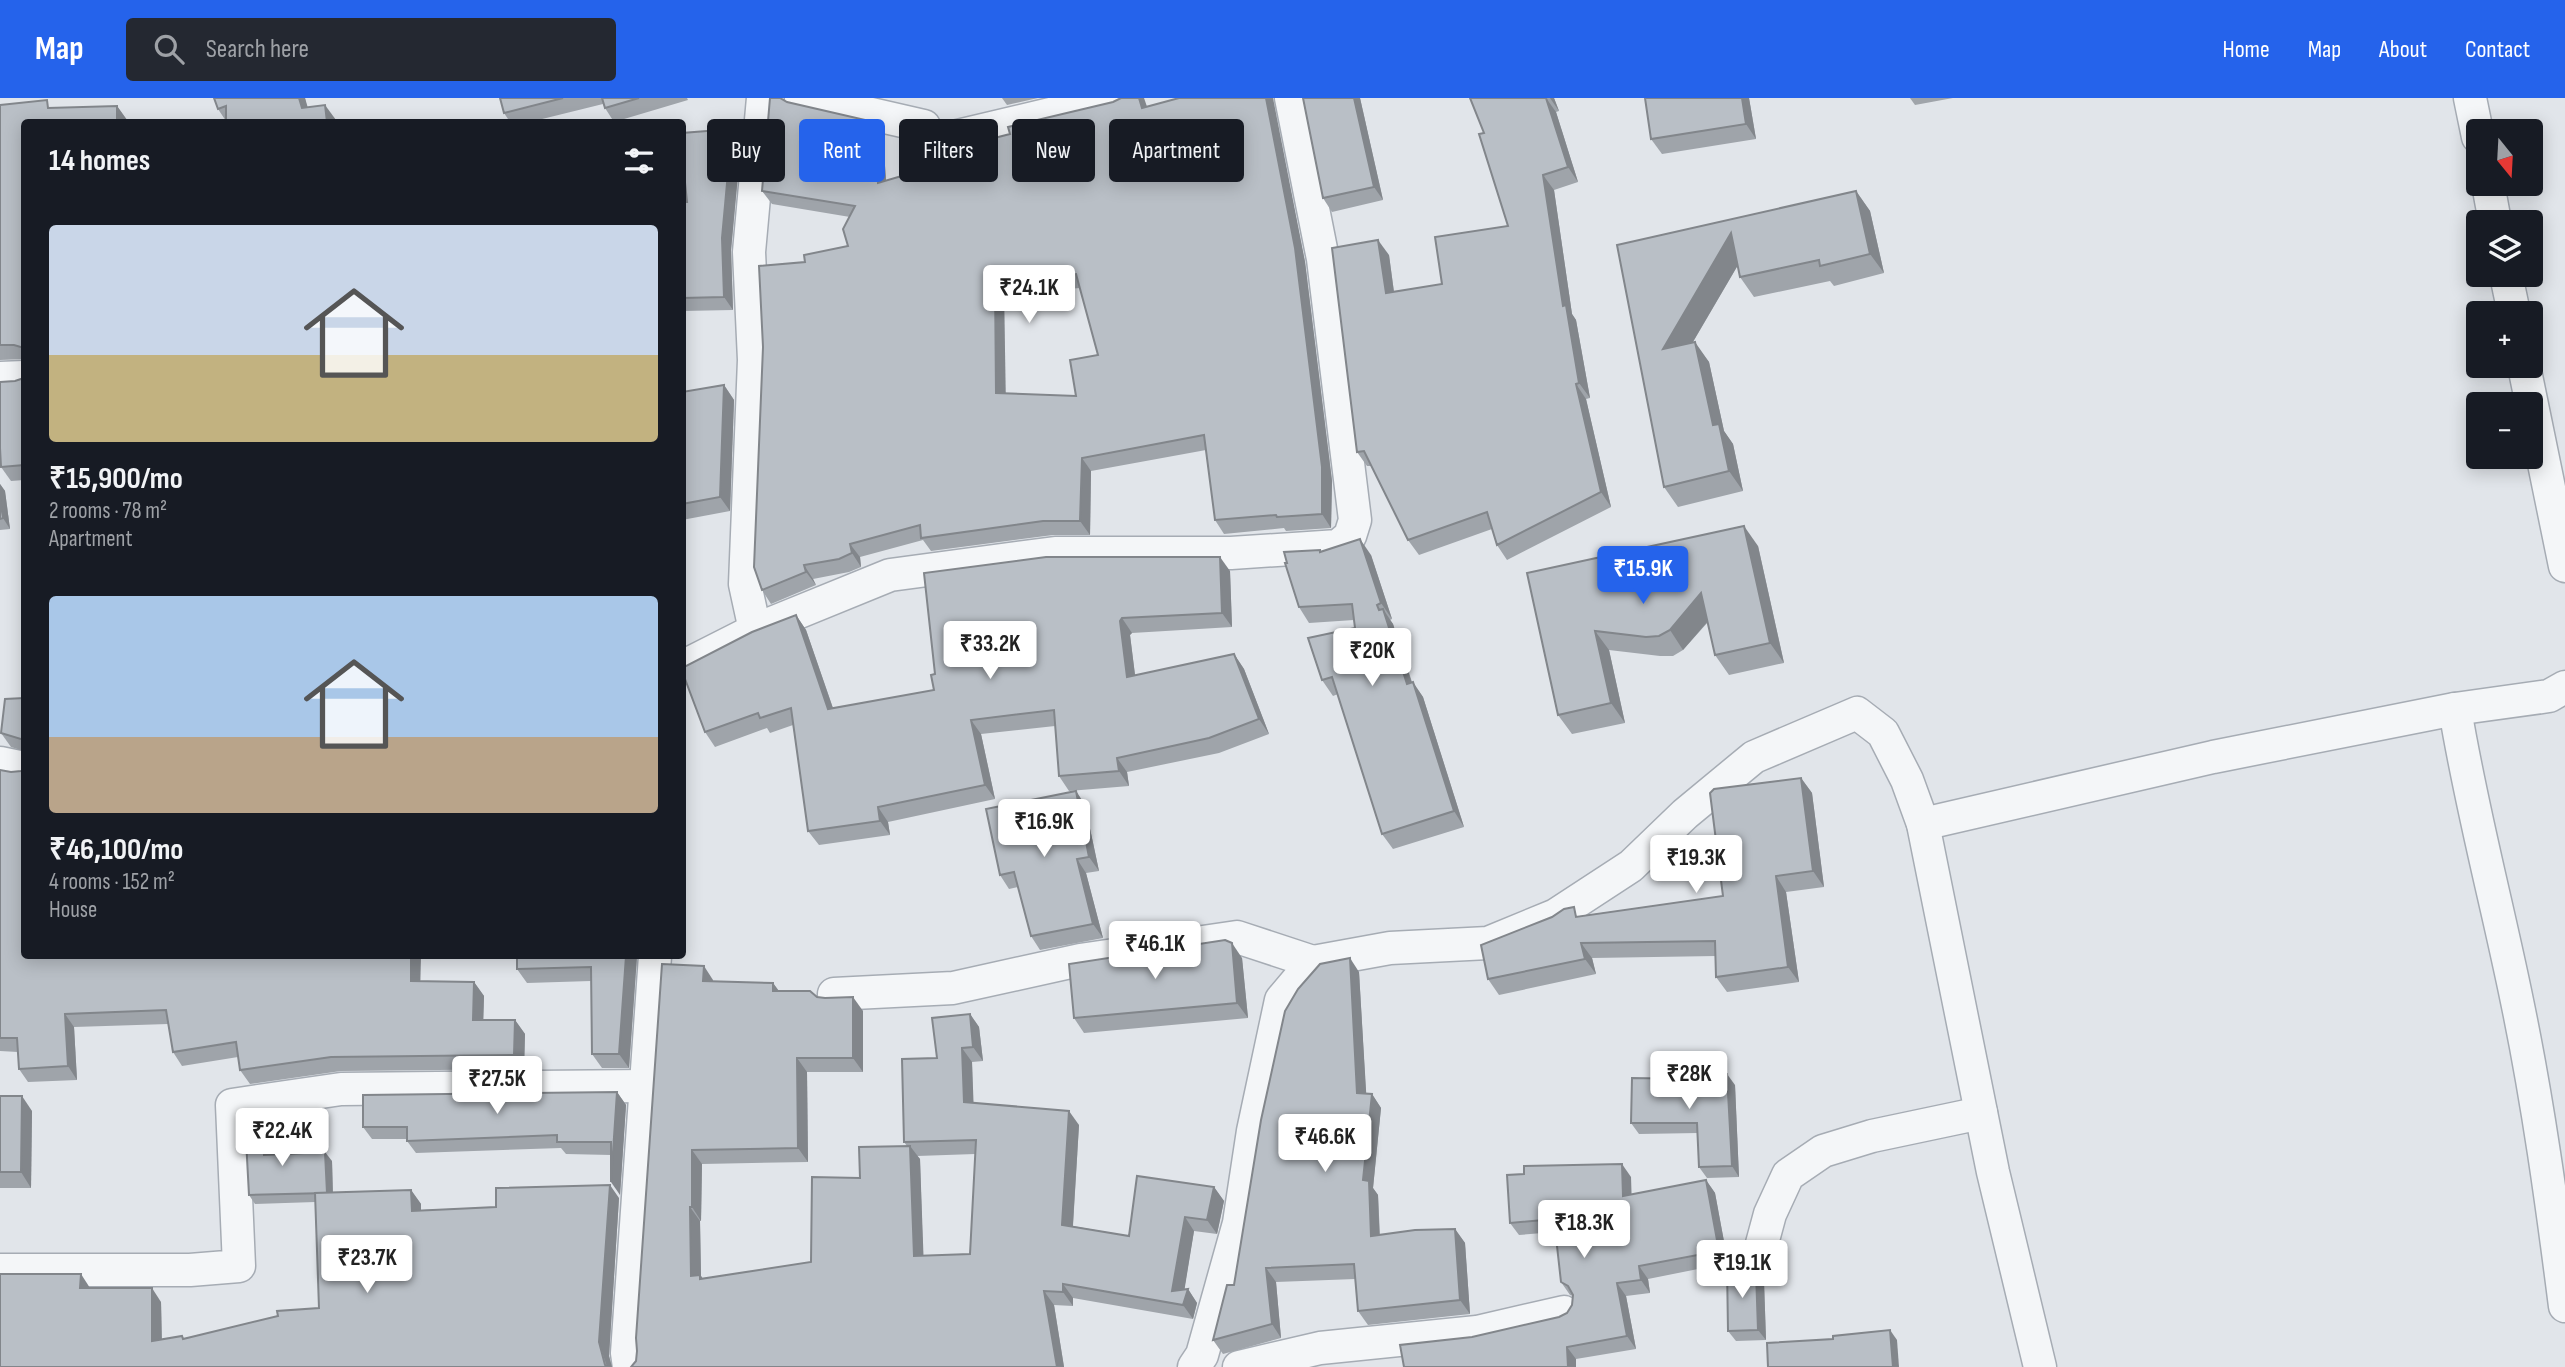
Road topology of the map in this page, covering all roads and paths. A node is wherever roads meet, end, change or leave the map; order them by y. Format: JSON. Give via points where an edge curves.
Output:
{"nodes":[{"id":1,"x":763,"y":98,"type":"edge"},
{"id":2,"x":801,"y":98,"type":"edge"},
{"id":3,"x":1118,"y":98,"type":"edge"},
{"id":4,"x":1291,"y":98,"type":"edge"},
{"id":5,"x":2470,"y":98,"type":"edge"},
{"id":6,"x":2474,"y":119,"type":"edge"},
{"id":7,"x":21,"y":377,"type":"edge"},
{"id":8,"x":0,"y":378,"type":"edge"},
{"id":9,"x":2526,"y":378,"type":"edge"},
{"id":10,"x":2565,"y":566,"type":"edge"},
{"id":11,"x":755,"y":631,"type":"junction"},
{"id":12,"x":686,"y":665,"type":"edge"},
{"id":13,"x":2565,"y":687,"type":"edge"},
{"id":14,"x":2455,"y":709,"type":"junction"},
{"id":15,"x":0,"y":763,"type":"edge"},
{"id":16,"x":21,"y":767,"type":"edge"},
{"id":17,"x":1923,"y":824,"type":"junction"},
{"id":18,"x":655,"y":959,"type":"edge"},
{"id":19,"x":1313,"y":962,"type":"junction"},
{"id":20,"x":834,"y":994,"type":"dead end"},
{"id":21,"x":647,"y":1086,"type":"junction"},
{"id":22,"x":1981,"y":1113,"type":"junction"},
{"id":23,"x":1755,"y":1266,"type":"dead end"},
{"id":24,"x":0,"y":1270,"type":"edge"},
{"id":25,"x":2565,"y":1306,"type":"edge"},
{"id":26,"x":1564,"y":1312,"type":"edge"},
{"id":27,"x":1281,"y":1362,"type":"edge"},
{"id":28,"x":629,"y":1367,"type":"edge"},
{"id":29,"x":1194,"y":1367,"type":"edge"},
{"id":30,"x":1238,"y":1367,"type":"edge"},
{"id":31,"x":2040,"y":1367,"type":"edge"}],
"edges":[{"from":1,"to":11,"type":"street","via":[[749,252],[754,360],[745,584]]},
{"from":2,"to":3,"type":"street","via":[[923,126],[932,142]]},
{"from":4,"to":11,"type":"street","via":[[1323,259],[1355,520],[1350,537],[1338,546],[1231,553],[1055,553],[890,575]]},
{"from":5,"to":6,"type":"street"},
{"from":7,"to":8,"type":"street"},
{"from":9,"to":10,"type":"street"},
{"from":11,"to":12,"type":"street"},
{"from":13,"to":14,"type":"street","via":[[2549,696]]},
{"from":14,"to":17,"type":"street","via":[[2213,757]]},
{"from":14,"to":25,"type":"street","via":[[2518,1002]]},
{"from":15,"to":16,"type":"street"},
{"from":17,"to":19,"type":"street","via":[[1883,733],[1857,713],[1754,757],[1632,866],[1556,915],[1488,943],[1390,948]]},
{"from":17,"to":22,"type":"street"},
{"from":18,"to":21,"type":"street"},
{"from":19,"to":20,"type":"street","via":[[1237,937],[1080,960],[953,988]]},
{"from":19,"to":29,"type":"street","via":[[1281,1000],[1239,1223],[1202,1355]]},
{"from":21,"to":24,"type":"street","via":[[341,1089],[232,1105],[239,1266]]},
{"from":21,"to":28,"type":"street","via":[[626,1353]]},
{"from":22,"to":23,"type":"street","via":[[1872,1136],[1814,1157],[1788,1175],[1770,1214]]},
{"from":22,"to":31,"type":"street"},
{"from":26,"to":27,"type":"street","via":[[1477,1332],[1320,1348]]},
{"from":27,"to":30,"type":"street"}]}
